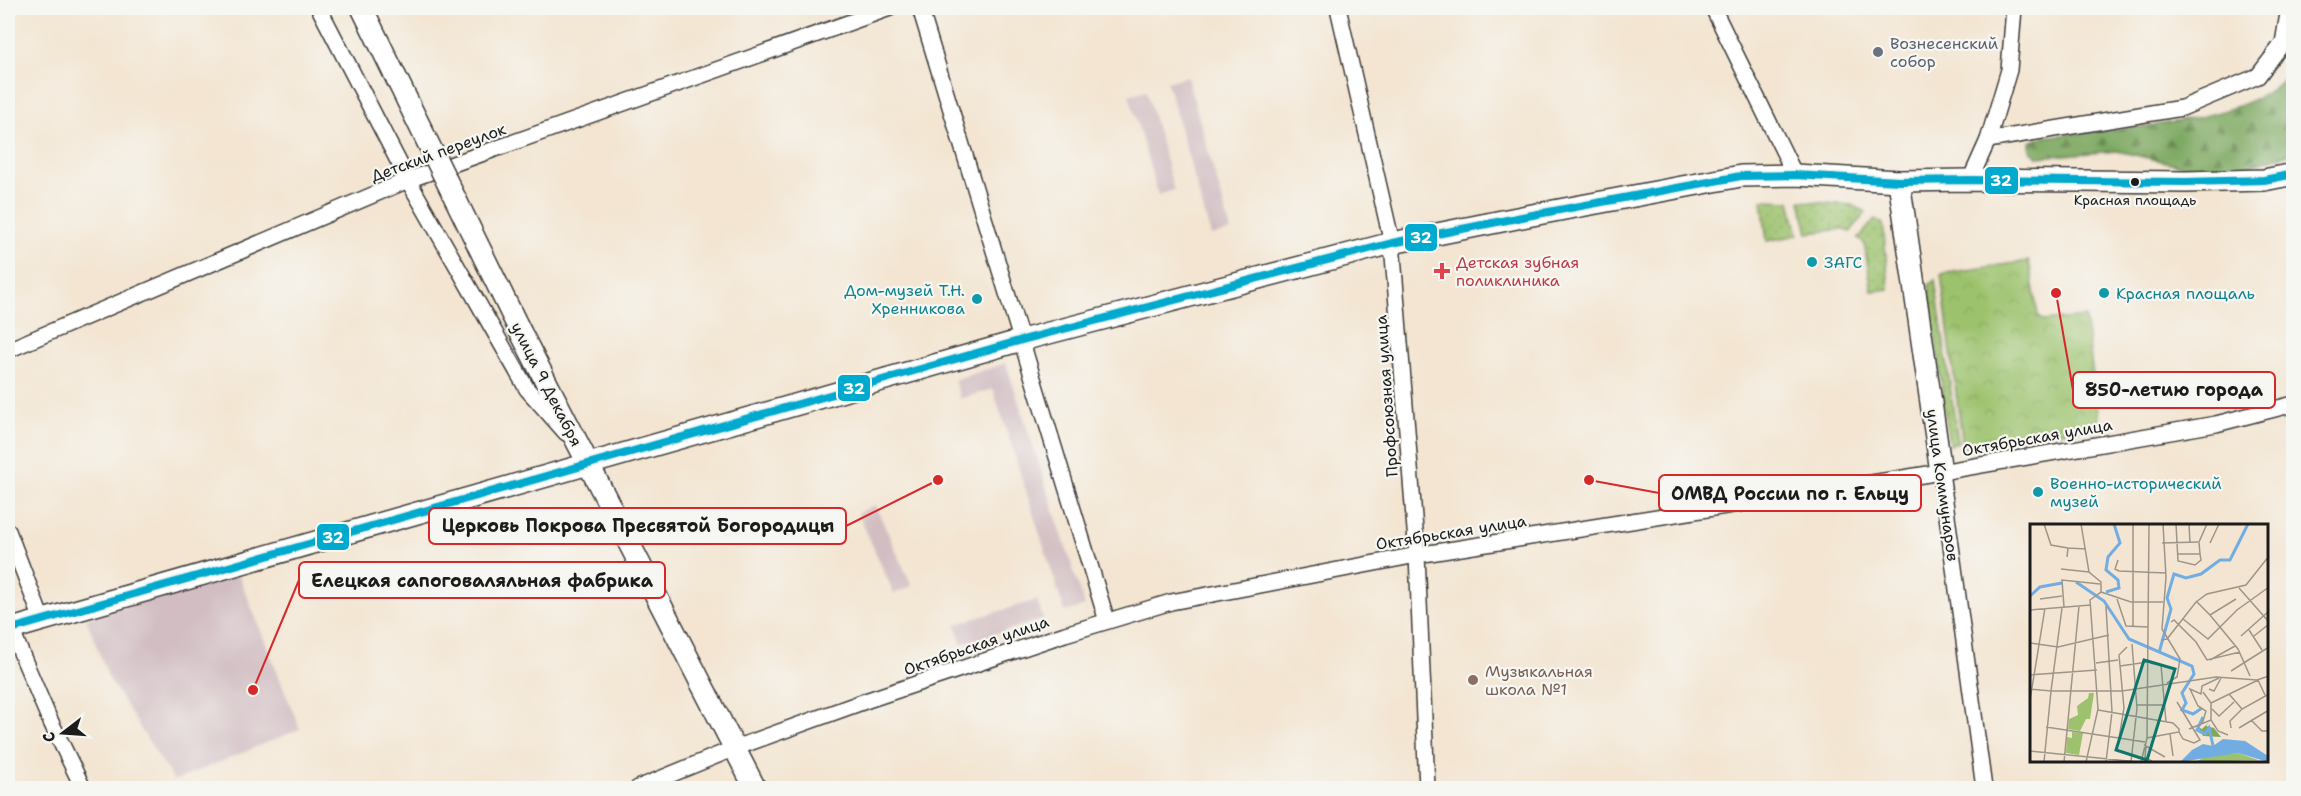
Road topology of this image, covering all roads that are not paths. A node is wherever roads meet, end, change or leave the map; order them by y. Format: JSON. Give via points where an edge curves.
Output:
{"nodes":[{"id":1,"x":319,"y":8,"type":"edge"},
{"id":2,"x":362,"y":8,"type":"edge"},
{"id":3,"x":890,"y":8,"type":"edge"},
{"id":4,"x":920,"y":8,"type":"edge"},
{"id":5,"x":1338,"y":8,"type":"edge"},
{"id":6,"x":1713,"y":8,"type":"edge"},
{"id":7,"x":2014,"y":8,"type":"edge"},
{"id":8,"x":2289,"y":8,"type":"edge"},
{"id":9,"x":1988,"y":140,"type":"junction"},
{"id":10,"x":2294,"y":174,"type":"edge"},
{"id":11,"x":1795,"y":175,"type":"junction"},
{"id":12,"x":408,"y":180,"type":"junction"},
{"id":13,"x":1970,"y":180,"type":"junction"},
{"id":14,"x":1899,"y":181,"type":"junction"},
{"id":15,"x":1392,"y":243,"type":"junction"},
{"id":16,"x":1022,"y":340,"type":"junction"},
{"id":17,"x":8,"y":350,"type":"edge"},
{"id":18,"x":2294,"y":404,"type":"edge"},
{"id":19,"x":583,"y":456,"type":"junction"},
{"id":20,"x":1941,"y":472,"type":"junction"},
{"id":21,"x":8,"y":531,"type":"edge"},
{"id":22,"x":1417,"y":555,"type":"junction"},
{"id":23,"x":42,"y":620,"type":"junction"},
{"id":24,"x":1107,"y":621,"type":"junction"},
{"id":25,"x":9,"y":629,"type":"edge"},
{"id":26,"x":735,"y":748,"type":"junction"},
{"id":27,"x":83,"y":789,"type":"edge"},
{"id":28,"x":638,"y":789,"type":"edge"},
{"id":29,"x":755,"y":789,"type":"edge"},
{"id":30,"x":1427,"y":789,"type":"edge"},
{"id":31,"x":1984,"y":789,"type":"edge"}],
"edges":[{"from":1,"to":12,"type":"street"},
{"from":2,"to":19,"type":"main road","name":"улица 9 Декабря","bridge":true},
{"from":3,"to":12,"type":"street","name":"Детский переулок"},
{"from":4,"to":16,"type":"street"},
{"from":5,"to":15,"type":"street","name":"Профсоюзная улица"},
{"from":6,"to":11,"type":"street"},
{"from":7,"to":9,"type":"street","via":[[2009,70]]},
{"from":8,"to":9,"type":"street","via":[[2283,43],[2258,76],[2182,108]]},
{"from":9,"to":13,"type":"street"},
{"from":10,"to":13,"type":"main road","via":[[2226,182]]},
{"from":11,"to":14,"type":"main road"},
{"from":11,"to":15,"type":"main road","via":[[1742,176]]},
{"from":12,"to":17,"type":"street","name":"Детский переулок"},
{"from":12,"to":19,"type":"street","via":[[527,389]]},
{"from":13,"to":14,"type":"main road"},
{"from":14,"to":20,"type":"main road","name":"улица Коммунаров"},
{"from":15,"to":16,"type":"main road"},
{"from":15,"to":22,"type":"street","name":"Профсоюзная улица"},
{"from":16,"to":19,"type":"main road"},
{"from":16,"to":24,"type":"street"},
{"from":18,"to":20,"type":"street","name":"Октябрьская улица","via":[[2216,424]]},
{"from":19,"to":23,"type":"main road"},
{"from":19,"to":26,"type":"main road","name":"улица 9 Декабря"},
{"from":20,"to":22,"type":"street","name":"Октябрьская улица"},
{"from":20,"to":31,"type":"street","name":"улица Коммунаров"},
{"from":21,"to":23,"type":"street"},
{"from":22,"to":24,"type":"street","name":"Октябрьская улица","via":[[1171,602]]},
{"from":22,"to":30,"type":"street","name":"Профсоюзная улица"},
{"from":23,"to":25,"type":"main road"},
{"from":24,"to":26,"type":"street","name":"Октябрьская улица"},
{"from":25,"to":27,"type":"street"},
{"from":26,"to":28,"type":"street","name":"Октябрьская улица"},
{"from":26,"to":29,"type":"main road","name":"улица 9 Декабря"}]}
